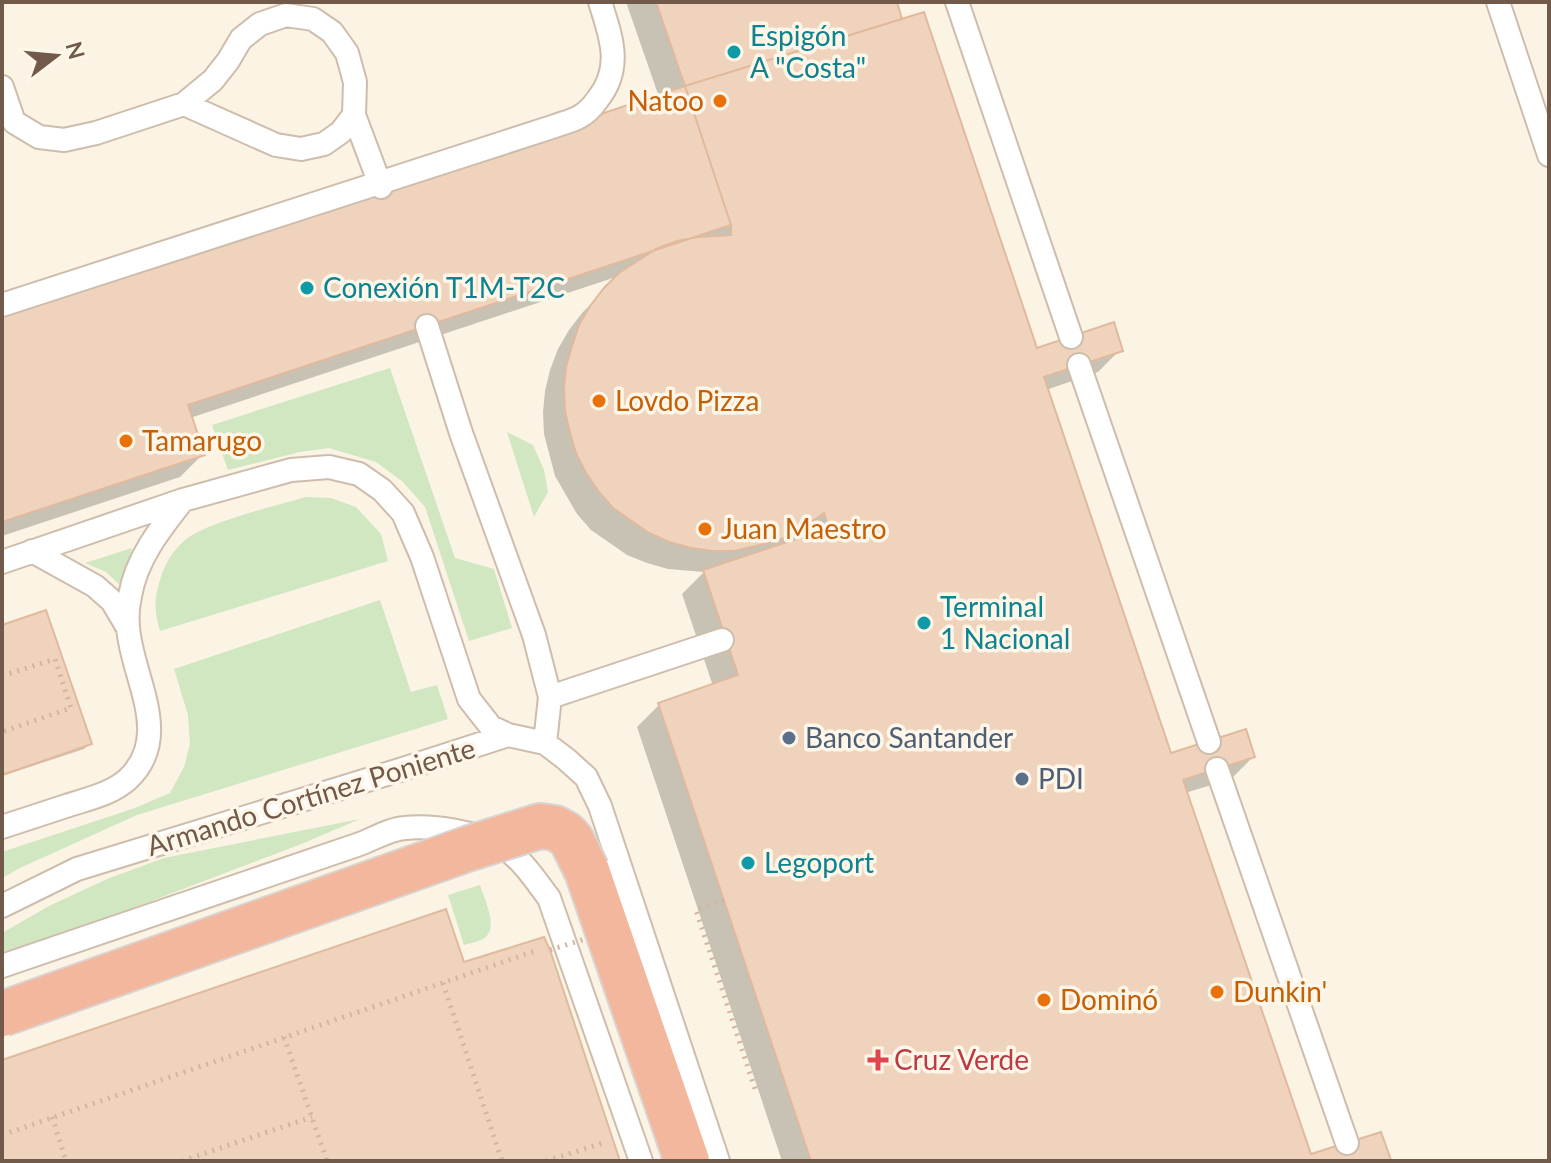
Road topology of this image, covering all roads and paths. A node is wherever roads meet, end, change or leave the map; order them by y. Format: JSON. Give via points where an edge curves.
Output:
{"nodes":[{"id":1,"x":600,"y":2,"type":"edge"},
{"id":2,"x":957,"y":2,"type":"edge"},
{"id":3,"x":1498,"y":2,"type":"edge"},
{"id":4,"x":2,"y":87,"type":"edge"},
{"id":5,"x":184,"y":104,"type":"junction"},
{"id":6,"x":354,"y":115,"type":"junction"},
{"id":7,"x":1549,"y":155,"type":"edge"},
{"id":8,"x":381,"y":185,"type":"junction"},
{"id":9,"x":2,"y":305,"type":"edge"},
{"id":10,"x":427,"y":326,"type":"dead end"},
{"id":11,"x":1071,"y":337,"type":"dead end"},
{"id":12,"x":1079,"y":365,"type":"dead end"},
{"id":13,"x":183,"y":500,"type":"junction"},
{"id":14,"x":32,"y":551,"type":"junction"},
{"id":15,"x":2,"y":562,"type":"edge"},
{"id":16,"x":128,"y":628,"type":"junction"},
{"id":17,"x":722,"y":640,"type":"dead end"},
{"id":18,"x":2,"y":676,"type":"edge"},
{"id":19,"x":550,"y":697,"type":"junction"},
{"id":20,"x":2,"y":732,"type":"edge"},
{"id":21,"x":508,"y":735,"type":"junction"},
{"id":22,"x":1209,"y":742,"type":"dead end"},
{"id":23,"x":545,"y":743,"type":"junction"},
{"id":24,"x":1217,"y":769,"type":"dead end"},
{"id":25,"x":2,"y":827,"type":"edge"},
{"id":26,"x":724,"y":900,"type":"dead end"},
{"id":27,"x":2,"y":906,"type":"edge"},
{"id":28,"x":588,"y":938,"type":"dead end"},
{"id":29,"x":2,"y":966,"type":"edge"},
{"id":30,"x":443,"y":983,"type":"junction"},
{"id":31,"x":2,"y":1014,"type":"edge"},
{"id":32,"x":284,"y":1037,"type":"junction"},
{"id":33,"x":755,"y":1089,"type":"dead end"},
{"id":34,"x":52,"y":1117,"type":"junction"},
{"id":35,"x":312,"y":1117,"type":"junction"},
{"id":36,"x":2,"y":1135,"type":"edge"},
{"id":37,"x":609,"y":1141,"type":"dead end"},
{"id":38,"x":1347,"y":1143,"type":"dead end"},
{"id":39,"x":66,"y":1161,"type":"edge"},
{"id":40,"x":182,"y":1161,"type":"edge"},
{"id":41,"x":327,"y":1161,"type":"edge"},
{"id":42,"x":502,"y":1161,"type":"edge"},
{"id":43,"x":546,"y":1161,"type":"edge"},
{"id":44,"x":641,"y":1161,"type":"edge"},
{"id":45,"x":687,"y":1161,"type":"edge"},
{"id":46,"x":718,"y":1161,"type":"edge"}],
"edges":[{"from":1,"to":8,"type":"lane","via":[[614,59],[608,85],[587,111]]},
{"from":2,"to":11,"type":"lane"},
{"from":3,"to":7,"type":"lane"},
{"from":4,"to":5,"type":"lane","via":[[14,122],[39,137],[64,140]]},
{"from":5,"to":6,"type":"lane","via":[[276,145],[301,149],[324,144]]},
{"from":5,"to":6,"type":"lane","via":[[213,80],[241,39],[260,24],[286,15],[313,19],[332,32],[347,53],[355,82]]},
{"from":6,"to":8,"type":"lane"},
{"from":8,"to":9,"type":"lane"},
{"from":10,"to":19,"type":"lane","via":[[534,635]]},
{"from":12,"to":22,"type":"lane"},
{"from":13,"to":14,"type":"lane"},
{"from":13,"to":16,"type":"lane","via":[[139,564]]},
{"from":13,"to":21,"type":"lane","via":[[291,470],[329,467],[359,474],[382,490],[403,513],[422,557],[469,699],[491,727]]},
{"from":14,"to":15,"type":"lane"},
{"from":14,"to":16,"type":"lane","via":[[95,586],[112,601]]},
{"from":16,"to":25,"type":"lane","via":[[149,714],[143,759],[128,779],[104,793]]},
{"from":17,"to":19,"type":"lane"},
{"from":18,"to":20,"type":"path","via":[[55,659],[71,708]]},
{"from":19,"to":23,"type":"lane"},
{"from":21,"to":23,"type":"lane","name":"Armando Cortínez Poniente"},
{"from":21,"to":27,"type":"lane","name":"Armando Cortínez Poniente","via":[[77,869]]},
{"from":23,"to":46,"type":"lane","name":"Armando Cortínez Poniente","via":[[586,777],[600,806]]},
{"from":24,"to":38,"type":"lane"},
{"from":26,"to":33,"type":"path","via":[[696,910]]},
{"from":28,"to":30,"type":"path","bridge":true},
{"from":29,"to":44,"type":"lane","name":"Armando Cortínez Poniente","via":[[402,828],[478,836],[504,848],[549,898]]},
{"from":30,"to":32,"type":"path"},
{"from":30,"to":42,"type":"path"},
{"from":31,"to":45,"type":"highway","bridge":true,"via":[[470,848],[540,826],[555,828],[566,834],[587,871]]},
{"from":32,"to":34,"type":"path"},
{"from":32,"to":35,"type":"path"},
{"from":34,"to":36,"type":"path"},
{"from":34,"to":39,"type":"path"},
{"from":35,"to":40,"type":"path"},
{"from":35,"to":41,"type":"path"},
{"from":37,"to":43,"type":"path"}]}
